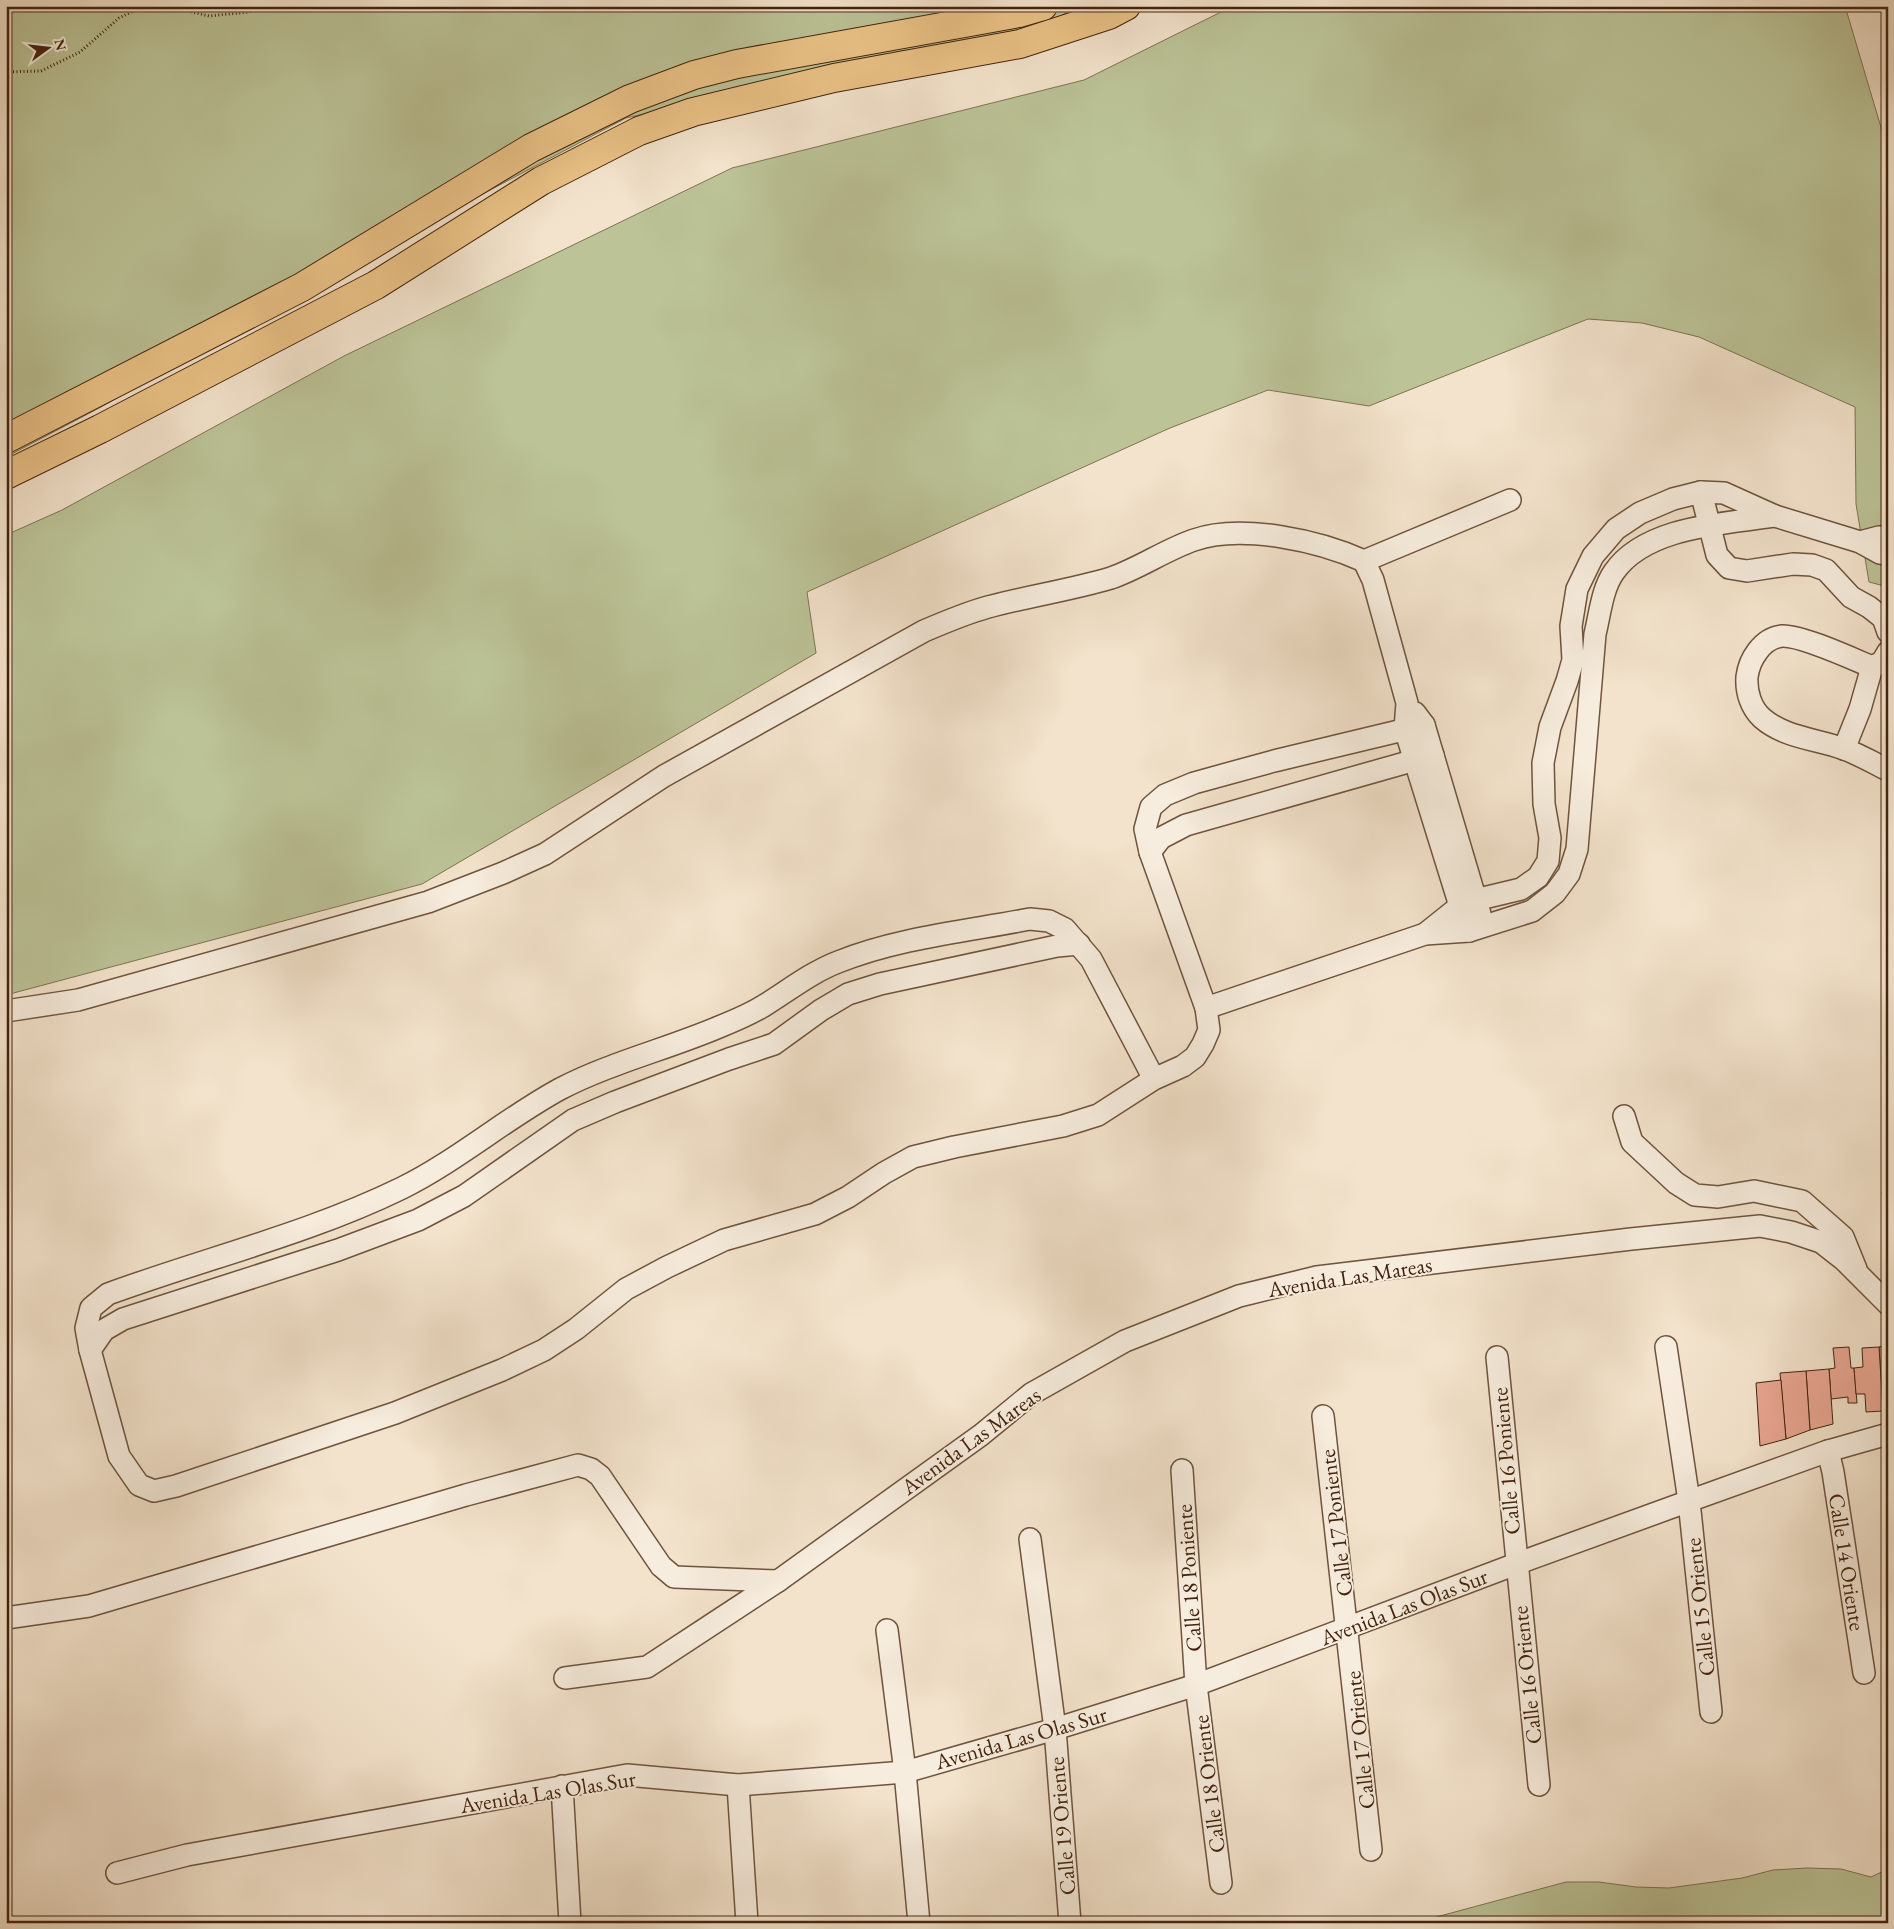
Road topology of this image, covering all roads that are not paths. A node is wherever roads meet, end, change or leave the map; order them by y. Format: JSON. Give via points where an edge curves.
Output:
{"nodes":[{"id":1,"x":1043,"y":6,"type":"edge"},
{"id":2,"x":1126,"y":6,"type":"edge"},
{"id":3,"x":6,"y":439,"type":"edge"},
{"id":4,"x":6,"y":475,"type":"edge"},
{"id":5,"x":1700,"y":492,"type":"junction"},
{"id":6,"x":1510,"y":500,"type":"dead end"},
{"id":7,"x":1775,"y":516,"type":"junction"},
{"id":8,"x":1709,"y":526,"type":"junction"},
{"id":9,"x":1888,"y":537,"type":"edge"},
{"id":10,"x":1860,"y":542,"type":"junction"},
{"id":11,"x":1888,"y":554,"type":"edge"},
{"id":12,"x":1364,"y":560,"type":"junction"},
{"id":13,"x":1888,"y":632,"type":"edge"},
{"id":14,"x":1888,"y":652,"type":"edge"},
{"id":15,"x":1872,"y":667,"type":"junction"},
{"id":16,"x":1414,"y":727,"type":"junction"},
{"id":17,"x":1844,"y":749,"type":"junction"},
{"id":18,"x":1423,"y":757,"type":"junction"},
{"id":19,"x":1886,"y":768,"type":"dead end"},
{"id":20,"x":1150,"y":852,"type":"junction"},
{"id":21,"x":1468,"y":903,"type":"junction"},
{"id":22,"x":1477,"y":929,"type":"junction"},
{"id":23,"x":1425,"y":934,"type":"junction"},
{"id":24,"x":1079,"y":944,"type":"junction"},
{"id":25,"x":1206,"y":1008,"type":"junction"},
{"id":26,"x":6,"y":1012,"type":"edge"},
{"id":27,"x":1154,"y":1079,"type":"junction"},
{"id":28,"x":561,"y":1089,"type":"junction"},
{"id":29,"x":1624,"y":1116,"type":"dead end"},
{"id":30,"x":573,"y":1120,"type":"junction"},
{"id":31,"x":1858,"y":1274,"type":"junction"},
{"id":32,"x":1888,"y":1304,"type":"edge"},
{"id":33,"x":1666,"y":1347,"type":"dead end"},
{"id":34,"x":90,"y":1350,"type":"junction"},
{"id":35,"x":1496,"y":1357,"type":"dead end"},
{"id":36,"x":1323,"y":1416,"type":"dead end"},
{"id":37,"x":1888,"y":1434,"type":"edge"},
{"id":38,"x":1828,"y":1451,"type":"junction"},
{"id":39,"x":1182,"y":1470,"type":"dead end"},
{"id":40,"x":1688,"y":1501,"type":"junction"},
{"id":41,"x":1030,"y":1539,"type":"dead end"},
{"id":42,"x":1516,"y":1564,"type":"junction"},
{"id":43,"x":778,"y":1581,"type":"junction"},
{"id":44,"x":6,"y":1618,"type":"edge"},
{"id":45,"x":1348,"y":1629,"type":"junction"},
{"id":46,"x":887,"y":1630,"type":"dead end"},
{"id":47,"x":1864,"y":1673,"type":"dead end"},
{"id":48,"x":565,"y":1678,"type":"dead end"},
{"id":49,"x":1196,"y":1685,"type":"junction"},
{"id":50,"x":1711,"y":1712,"type":"dead end"},
{"id":51,"x":1055,"y":1729,"type":"junction"},
{"id":52,"x":905,"y":1772,"type":"junction"},
{"id":53,"x":738,"y":1785,"type":"junction"},
{"id":54,"x":562,"y":1786,"type":"junction"},
{"id":55,"x":1539,"y":1786,"type":"dead end"},
{"id":56,"x":1371,"y":1850,"type":"dead end"},
{"id":57,"x":117,"y":1873,"type":"dead end"},
{"id":58,"x":1221,"y":1883,"type":"dead end"},
{"id":59,"x":570,"y":1923,"type":"edge"},
{"id":60,"x":747,"y":1923,"type":"edge"},
{"id":61,"x":919,"y":1923,"type":"edge"},
{"id":62,"x":1070,"y":1923,"type":"edge"}],
"edges":[{"from":1,"to":3,"type":"highway","via":[[737,64],[694,75],[630,99],[531,148],[302,287]]},
{"from":2,"to":4,"type":"highway","via":[[1109,15],[1020,44],[834,78],[693,112],[639,130],[541,181],[376,285]]},
{"from":5,"to":7,"type":"street","via":[[1724,493]]},
{"from":5,"to":8,"type":"street"},
{"from":5,"to":21,"type":"street","via":[[1640,512],[1616,529],[1593,556],[1577,589],[1571,626],[1573,660],[1550,727],[1543,763],[1544,804],[1550,838],[1548,861],[1538,878],[1521,889]]},
{"from":6,"to":12,"type":"street"},
{"from":7,"to":8,"type":"street"},
{"from":7,"to":10,"type":"street"},
{"from":8,"to":13,"type":"street","via":[[1717,555],[1729,568],[1747,571],[1812,564],[1826,570],[1852,597],[1883,618]]},
{"from":8,"to":22,"type":"street","via":[[1653,540],[1632,552],[1613,573],[1595,634],[1577,849],[1569,874],[1555,893],[1532,911]]},
{"from":9,"to":10,"type":"street"},
{"from":10,"to":11,"type":"street"},
{"from":12,"to":16,"type":"street","via":[[1373,580]]},
{"from":12,"to":26,"type":"street","via":[[1316,544],[1253,533],[1222,533],[1194,540],[1110,578],[988,607],[924,631],[789,705],[664,776],[545,854],[503,873],[428,902],[78,1000]]},
{"from":14,"to":15,"type":"street","via":[[1882,662]]},
{"from":15,"to":17,"type":"street","via":[[1860,710]]},
{"from":15,"to":17,"type":"street","via":[[1802,640],[1782,636],[1769,641],[1756,652],[1748,668],[1746,685],[1750,702],[1760,717],[1773,727]]},
{"from":16,"to":18,"type":"street"},
{"from":16,"to":20,"type":"street","via":[[1265,763],[1194,783],[1165,795],[1150,807],[1145,829]]},
{"from":17,"to":19,"type":"street"},
{"from":18,"to":20,"type":"street","via":[[1186,826],[1161,838]]},
{"from":18,"to":21,"type":"street"},
{"from":20,"to":25,"type":"street"},
{"from":21,"to":22,"type":"street"},
{"from":21,"to":23,"type":"street"},
{"from":22,"to":23,"type":"street"},
{"from":23,"to":25,"type":"street"},
{"from":24,"to":27,"type":"street","via":[[1091,959]]},
{"from":24,"to":28,"type":"street","via":[[1065,929],[1049,921],[1030,919],[862,953],[812,974],[763,1007],[719,1027]]},
{"from":24,"to":30,"type":"street","via":[[880,984],[848,994],[774,1044]]},
{"from":25,"to":27,"type":"street","via":[[1208,1030],[1195,1057]]},
{"from":27,"to":34,"type":"street","via":[[1098,1115],[1064,1126],[913,1157],[815,1214],[724,1240],[667,1267],[626,1289],[544,1350],[502,1370],[395,1413],[176,1486],[154,1491],[139,1484],[119,1456]]},
{"from":28,"to":30,"type":"street"},
{"from":28,"to":34,"type":"street","via":[[442,1166],[393,1192],[331,1219],[108,1294],[91,1308],[86,1328]]},
{"from":29,"to":31,"type":"street","via":[[1632,1142],[1676,1183],[1694,1195],[1718,1197],[1754,1191],[1802,1201],[1843,1237]]},
{"from":30,"to":34,"type":"street","via":[[464,1196],[418,1220],[338,1250],[123,1319],[104,1330]]},
{"from":31,"to":32,"type":"street","name":"Avenida Las Mareas"},
{"from":31,"to":43,"type":"street","name":"Avenida Las Mareas","via":[[1820,1242],[1760,1226],[1318,1278],[1238,1296],[1125,1341],[1031,1394],[981,1435]]},
{"from":33,"to":40,"type":"street","name":"Calle 15 Oriente"},
{"from":35,"to":42,"type":"street","name":"Calle 16 Poniente"},
{"from":36,"to":45,"type":"street","name":"Calle 17 Poniente"},
{"from":37,"to":38,"type":"street","name":"Avenida Las Olas Sur"},
{"from":38,"to":40,"type":"street","name":"Avenida Las Olas Sur"},
{"from":38,"to":47,"type":"street","name":"Calle 14 Oriente"},
{"from":39,"to":49,"type":"street","name":"Calle 18 Poniente"},
{"from":40,"to":42,"type":"street","name":"Avenida Las Olas Sur"},
{"from":40,"to":50,"type":"street","name":"Calle 15 Oriente"},
{"from":41,"to":51,"type":"street","name":"Calle 19 Oriente"},
{"from":42,"to":45,"type":"street","name":"Avenida Las Olas Sur"},
{"from":42,"to":55,"type":"street","name":"Calle 16 Oriente"},
{"from":43,"to":44,"type":"street","via":[[674,1577],[661,1566],[600,1476],[591,1468],[578,1464],[89,1606]]},
{"from":43,"to":48,"type":"street","name":"Avenida Las Mareas","via":[[647,1667]]},
{"from":45,"to":49,"type":"street","name":"Avenida Las Olas Sur"},
{"from":45,"to":56,"type":"street","name":"Calle 17 Oriente"},
{"from":46,"to":52,"type":"street"},
{"from":49,"to":51,"type":"street","name":"Avenida Las Olas Sur"},
{"from":49,"to":58,"type":"street","name":"Calle 18 Oriente"},
{"from":51,"to":52,"type":"street","name":"Avenida Las Olas Sur"},
{"from":51,"to":62,"type":"street","name":"Calle 19 Oriente"},
{"from":52,"to":53,"type":"street","name":"Avenida Las Olas Sur"},
{"from":52,"to":61,"type":"street"},
{"from":53,"to":54,"type":"street","name":"Avenida Las Olas Sur","via":[[626,1775]]},
{"from":53,"to":60,"type":"street"},
{"from":54,"to":57,"type":"street","name":"Avenida Las Olas Sur","via":[[186,1855]]},
{"from":54,"to":59,"type":"street"}]}
